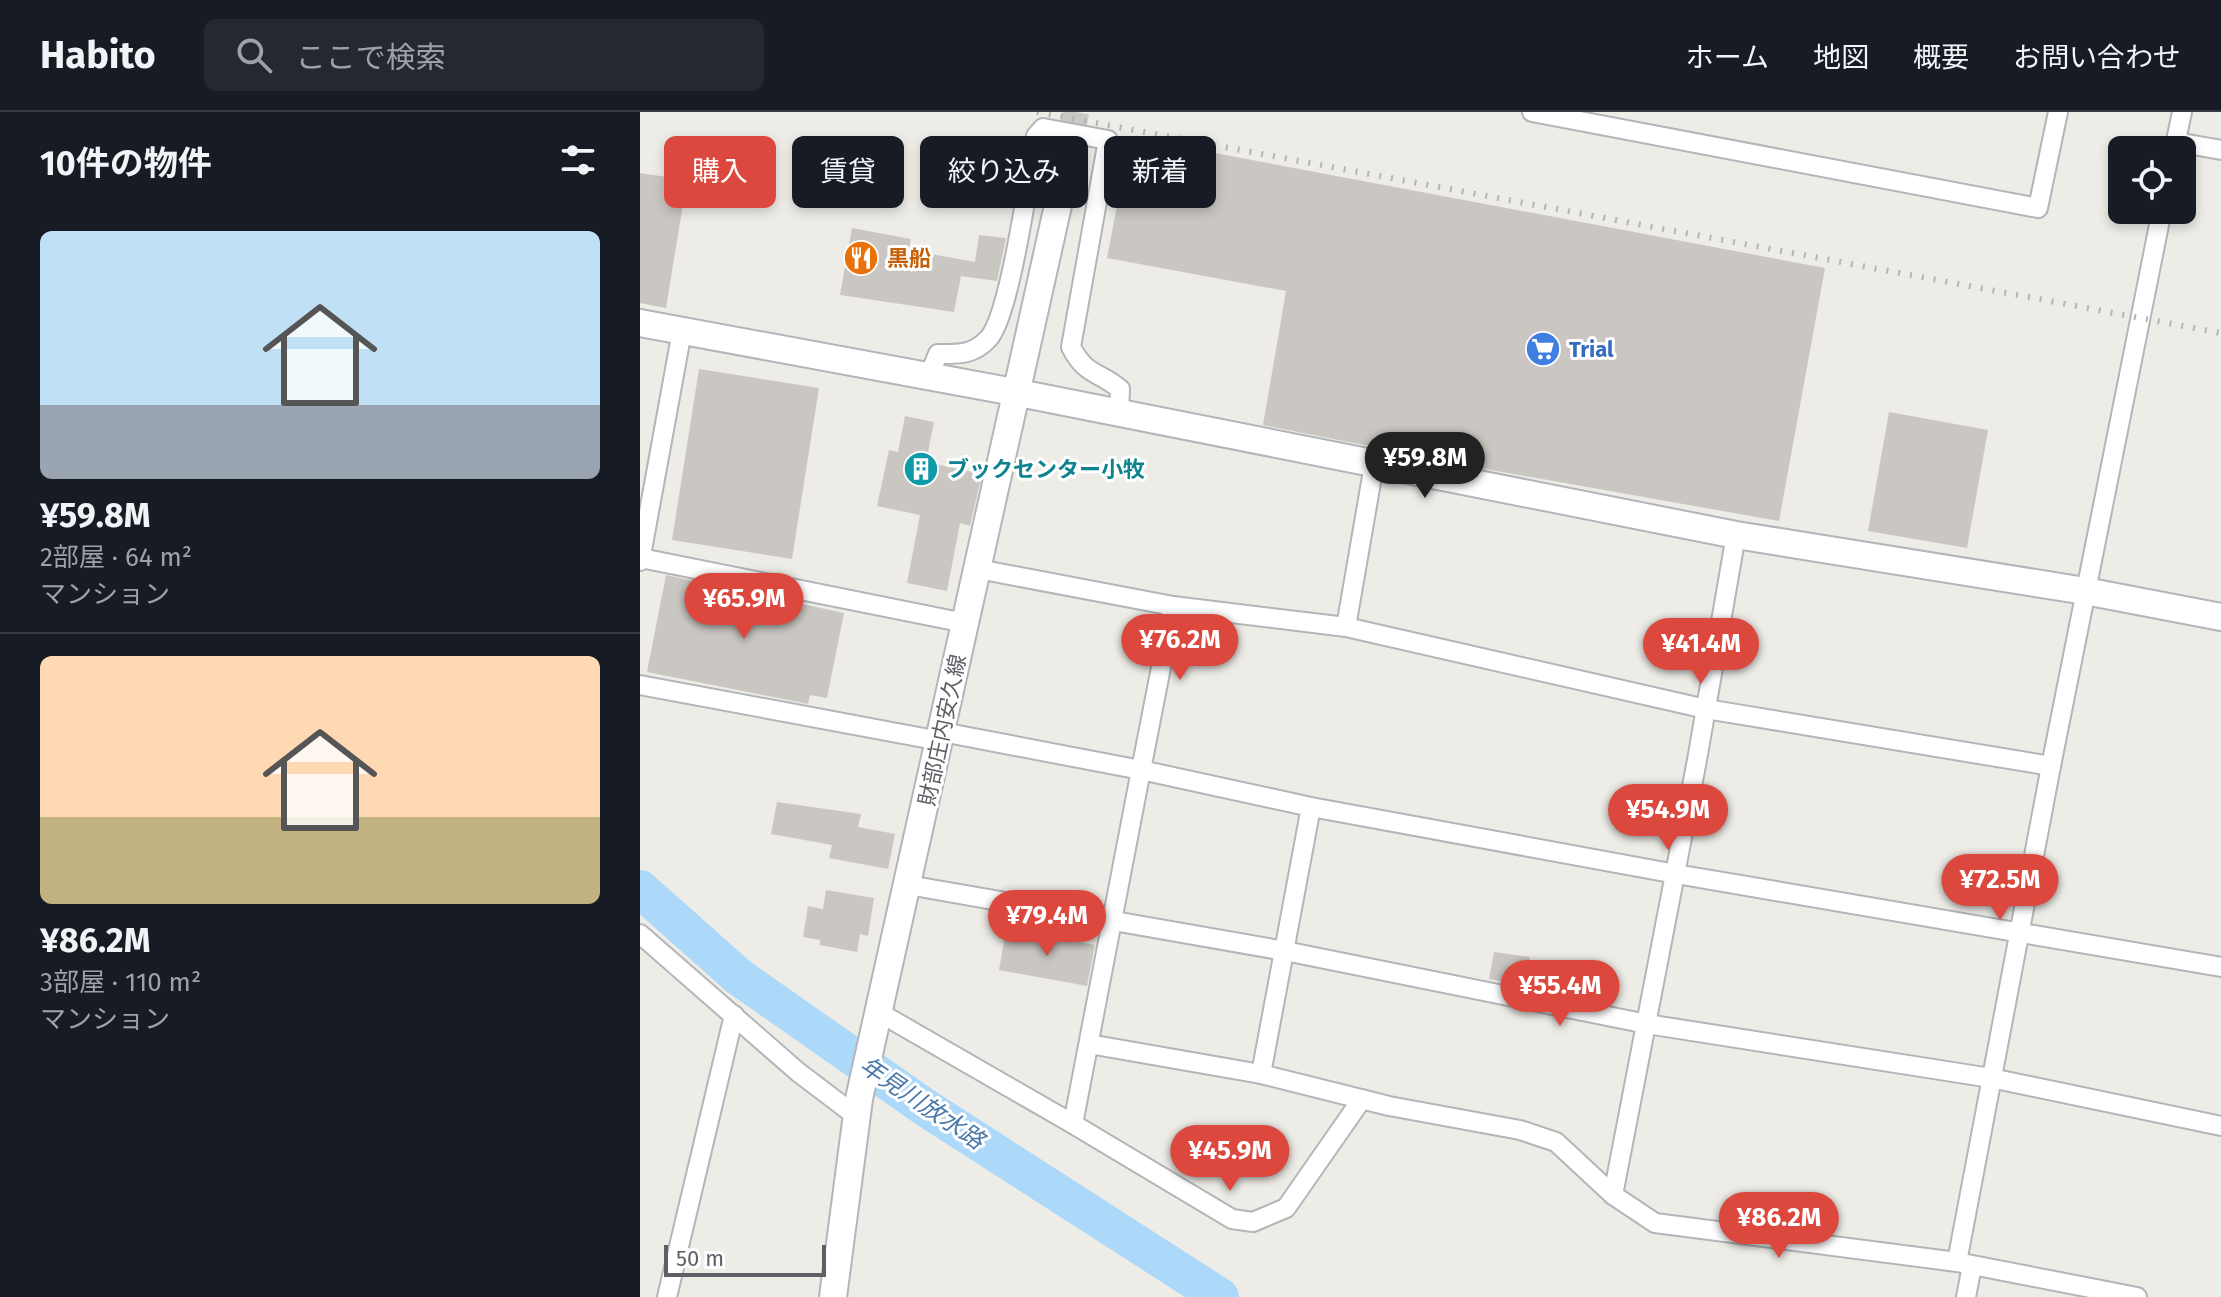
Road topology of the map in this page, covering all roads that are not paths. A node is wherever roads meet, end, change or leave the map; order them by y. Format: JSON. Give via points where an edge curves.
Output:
{"nodes":[{"id":1,"x":1532,"y":112,"type":"edge"},
{"id":2,"x":2058,"y":112,"type":"edge"},
{"id":3,"x":2182,"y":112,"type":"edge"},
{"id":4,"x":2177,"y":136,"type":"edge"},
{"id":5,"x":2196,"y":148,"type":"edge"},
{"id":6,"x":2221,"y":150,"type":"edge"},
{"id":7,"x":1058,"y":208,"type":"edge"},
{"id":8,"x":2159,"y":224,"type":"edge"},
{"id":9,"x":640,"y":323,"type":"edge"},
{"id":10,"x":682,"y":331,"type":"junction"},
{"id":11,"x":929,"y":376,"type":"junction"},
{"id":12,"x":1019,"y":393,"type":"junction"},
{"id":13,"x":1119,"y":413,"type":"junction"},
{"id":14,"x":1374,"y":465,"type":"junction"},
{"id":15,"x":645,"y":509,"type":"edge"},
{"id":16,"x":1736,"y":535,"type":"junction"},
{"id":17,"x":640,"y":559,"type":"edge"},
{"id":18,"x":978,"y":569,"type":"junction"},
{"id":19,"x":2085,"y":591,"type":"junction"},
{"id":20,"x":1173,"y":606,"type":"junction"},
{"id":21,"x":2221,"y":617,"type":"edge"},
{"id":22,"x":965,"y":623,"type":"junction"},
{"id":23,"x":1346,"y":627,"type":"junction"},
{"id":24,"x":640,"y":685,"type":"edge"},
{"id":25,"x":1706,"y":709,"type":"junction"},
{"id":26,"x":941,"y":736,"type":"junction"},
{"id":27,"x":2051,"y":766,"type":"junction"},
{"id":28,"x":1141,"y":770,"type":"junction"},
{"id":29,"x":1311,"y":807,"type":"junction"},
{"id":30,"x":1676,"y":874,"type":"junction"},
{"id":31,"x":908,"y":885,"type":"junction"},
{"id":32,"x":1114,"y":921,"type":"junction"},
{"id":33,"x":2019,"y":932,"type":"junction"},
{"id":34,"x":640,"y":934,"type":"edge"},
{"id":35,"x":1285,"y":951,"type":"junction"},
{"id":36,"x":2221,"y":967,"type":"edge"},
{"id":37,"x":734,"y":1015,"type":"junction"},
{"id":38,"x":879,"y":1017,"type":"junction"},
{"id":39,"x":1647,"y":1024,"type":"junction"},
{"id":40,"x":1089,"y":1044,"type":"junction"},
{"id":41,"x":1261,"y":1074,"type":"junction"},
{"id":42,"x":1991,"y":1078,"type":"junction"},
{"id":43,"x":1362,"y":1099,"type":"junction"},
{"id":44,"x":858,"y":1107,"type":"junction"},
{"id":45,"x":1073,"y":1124,"type":"junction"},
{"id":46,"x":2221,"y":1126,"type":"edge"},
{"id":47,"x":1613,"y":1195,"type":"junction"},
{"id":48,"x":1964,"y":1264,"type":"junction"},
{"id":49,"x":667,"y":1297,"type":"edge"},
{"id":50,"x":833,"y":1297,"type":"edge"},
{"id":51,"x":1966,"y":1297,"type":"edge"},
{"id":52,"x":2137,"y":1297,"type":"edge"}],
"edges":[{"from":1,"to":2,"type":"street","via":[[2038,208]]},
{"from":3,"to":4,"type":"street"},
{"from":5,"to":6,"type":"street"},
{"from":7,"to":12,"type":"street","name":"財部庄内安久線"},
{"from":8,"to":19,"type":"street"},
{"from":9,"to":10,"type":"street"},
{"from":10,"to":11,"type":"street"},
{"from":10,"to":15,"type":"street"},
{"from":11,"to":12,"type":"street"},
{"from":11,"to":13,"type":"street","via":[[938,354],[970,353],[991,337],[1002,309],[1036,136],[1043,128],[1108,140],[1071,347],[1079,364],[1120,389]]},
{"from":12,"to":13,"type":"street"},
{"from":12,"to":18,"type":"street","name":"財部庄内安久線"},
{"from":13,"to":14,"type":"street"},
{"from":14,"to":16,"type":"street"},
{"from":14,"to":23,"type":"street"},
{"from":15,"to":17,"type":"street"},
{"from":16,"to":19,"type":"street"},
{"from":16,"to":25,"type":"street"},
{"from":17,"to":22,"type":"street"},
{"from":18,"to":20,"type":"street"},
{"from":18,"to":22,"type":"street","name":"財部庄内安久線"},
{"from":19,"to":21,"type":"street"},
{"from":19,"to":27,"type":"street"},
{"from":20,"to":23,"type":"street"},
{"from":20,"to":28,"type":"street"},
{"from":22,"to":26,"type":"street","name":"財部庄内安久線"},
{"from":23,"to":25,"type":"street"},
{"from":24,"to":26,"type":"street"},
{"from":25,"to":27,"type":"street"},
{"from":25,"to":30,"type":"street"},
{"from":26,"to":28,"type":"street"},
{"from":26,"to":31,"type":"street","name":"財部庄内安久線"},
{"from":27,"to":33,"type":"street"},
{"from":28,"to":29,"type":"street"},
{"from":28,"to":32,"type":"street"},
{"from":29,"to":30,"type":"street"},
{"from":29,"to":35,"type":"street"},
{"from":30,"to":33,"type":"street"},
{"from":30,"to":39,"type":"street"},
{"from":31,"to":32,"type":"street"},
{"from":31,"to":38,"type":"street","name":"財部庄内安久線"},
{"from":32,"to":35,"type":"street"},
{"from":32,"to":40,"type":"street"},
{"from":33,"to":36,"type":"street"},
{"from":33,"to":42,"type":"street"},
{"from":34,"to":37,"type":"street"},
{"from":35,"to":39,"type":"street"},
{"from":35,"to":41,"type":"street"},
{"from":37,"to":44,"type":"street","via":[[798,1072]]},
{"from":37,"to":49,"type":"street"},
{"from":38,"to":44,"type":"street","name":"財部庄内安久線"},
{"from":38,"to":45,"type":"street"},
{"from":39,"to":42,"type":"street"},
{"from":39,"to":47,"type":"street"},
{"from":40,"to":41,"type":"street"},
{"from":40,"to":45,"type":"street"},
{"from":41,"to":43,"type":"street"},
{"from":42,"to":46,"type":"street"},
{"from":42,"to":48,"type":"street"},
{"from":43,"to":45,"type":"street","via":[[1286,1208],[1253,1222],[1232,1219]]},
{"from":43,"to":47,"type":"street","via":[[1556,1142]]},
{"from":44,"to":50,"type":"street","name":"財部庄内安久線"},
{"from":47,"to":48,"type":"street","via":[[1655,1223]]},
{"from":48,"to":51,"type":"street"},
{"from":48,"to":52,"type":"street"}]}
